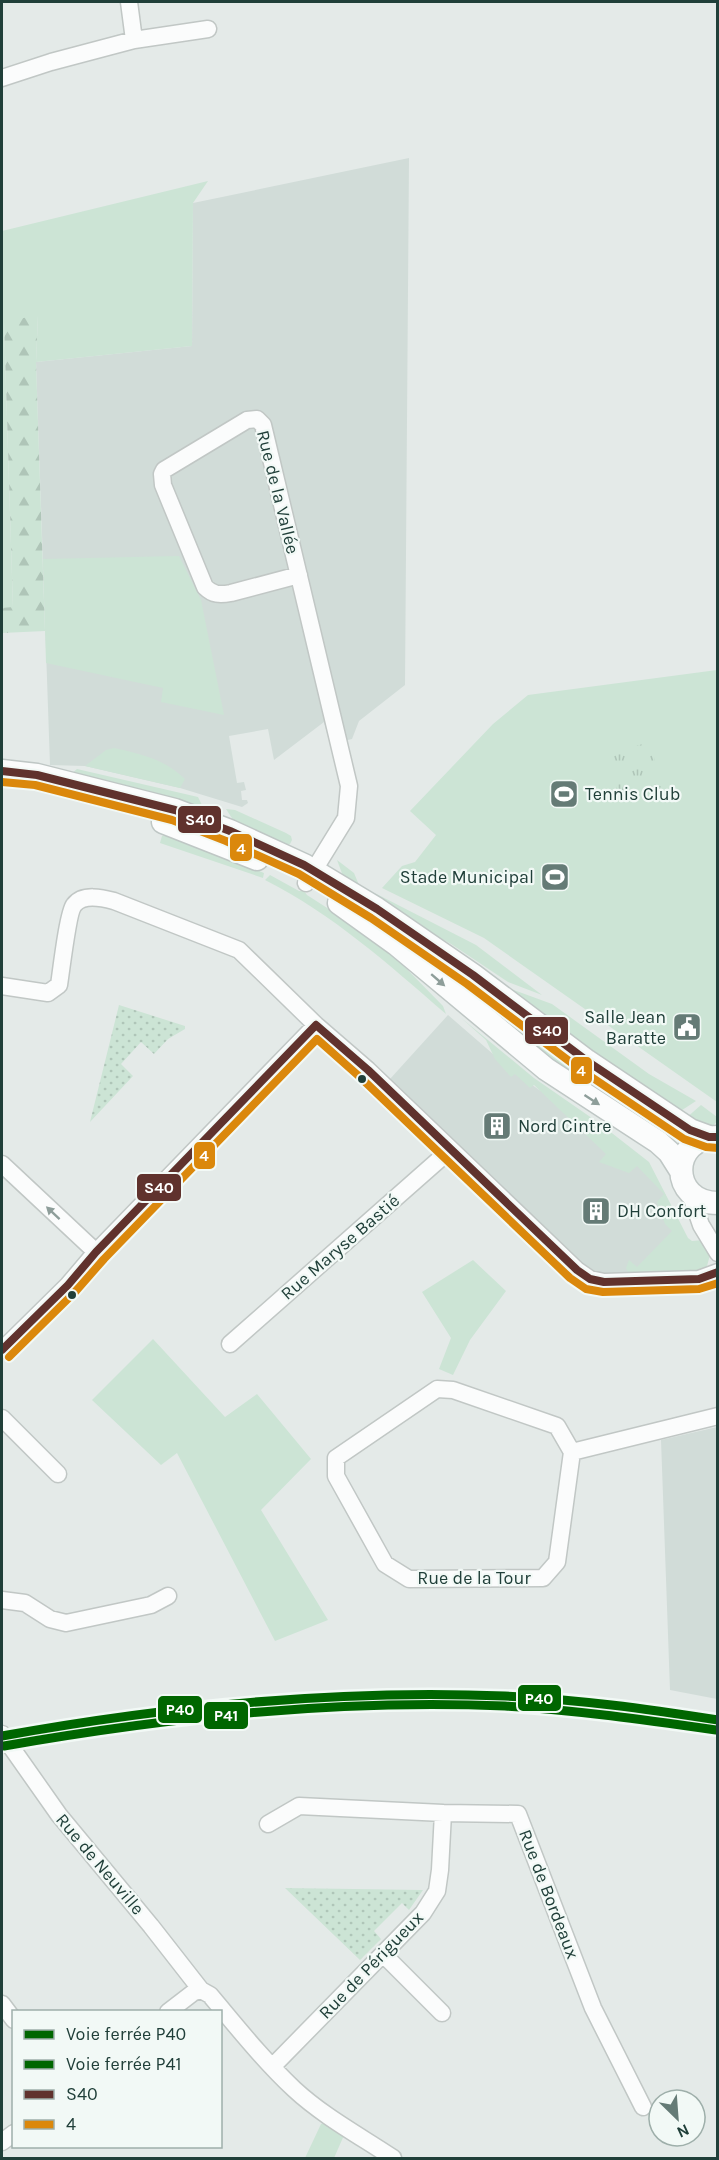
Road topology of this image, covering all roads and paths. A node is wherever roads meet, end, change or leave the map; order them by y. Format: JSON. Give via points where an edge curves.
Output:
{"nodes":[{"id":1,"x":129,"y":2,"type":"edge"},
{"id":2,"x":208,"y":29,"type":"dead end"},
{"id":3,"x":134,"y":40,"type":"junction"},
{"id":4,"x":2,"y":78,"type":"edge"},
{"id":5,"x":299,"y":575,"type":"junction"},
{"id":6,"x":7,"y":772,"type":"edge"},
{"id":7,"x":310,"y":876,"type":"junction"},
{"id":8,"x":2,"y":986,"type":"edge"},
{"id":9,"x":316,"y":1025,"type":"junction"},
{"id":10,"x":713,"y":1137,"type":"edge"},
{"id":11,"x":450,"y":1150,"type":"junction"},
{"id":12,"x":2,"y":1164,"type":"edge"},
{"id":13,"x":681,"y":1171,"type":"junction"},
{"id":14,"x":690,"y":1193,"type":"junction"},
{"id":15,"x":717,"y":1203,"type":"edge"},
{"id":16,"x":96,"y":1252,"type":"junction"},
{"id":17,"x":717,"y":1253,"type":"edge"},
{"id":18,"x":717,"y":1272,"type":"edge"},
{"id":19,"x":230,"y":1344,"type":"dead end"},
{"id":20,"x":2,"y":1350,"type":"edge"},
{"id":21,"x":717,"y":1416,"type":"edge"},
{"id":22,"x":2,"y":1418,"type":"edge"},
{"id":23,"x":572,"y":1452,"type":"junction"},
{"id":24,"x":58,"y":1474,"type":"dead end"},
{"id":25,"x":168,"y":1596,"type":"dead end"},
{"id":26,"x":2,"y":1600,"type":"edge"},
{"id":27,"x":2,"y":1734,"type":"edge"},
{"id":28,"x":443,"y":1813,"type":"junction"},
{"id":29,"x":268,"y":1824,"type":"dead end"},
{"id":30,"x":383,"y":1954,"type":"junction"},
{"id":31,"x":201,"y":1990,"type":"junction"},
{"id":32,"x":2,"y":2004,"type":"edge"},
{"id":33,"x":171,"y":2010,"type":"edge"},
{"id":34,"x":442,"y":2013,"type":"dead end"},
{"id":35,"x":12,"y":2017,"type":"edge"},
{"id":36,"x":272,"y":2067,"type":"junction"},
{"id":37,"x":643,"y":2107,"type":"dead end"},
{"id":38,"x":393,"y":2158,"type":"edge"}],
"edges":[{"from":1,"to":3,"type":"street"},
{"from":2,"to":3,"type":"street"},
{"from":3,"to":4,"type":"street"},
{"from":5,"to":5,"type":"street","name":"Rue de la Vallée","via":[[231,593],[212,593],[205,587],[163,484],[164,470],[247,420],[260,420]]},
{"from":5,"to":7,"type":"street","name":"Rue de la Vallée","via":[[349,786],[346,818]]},
{"from":6,"to":7,"type":"main road"},
{"from":7,"to":10,"type":"main road","via":[[376,909],[473,975],[587,1061],[690,1130]]},
{"from":7,"to":13,"type":"main road","one_way":true,"via":[[546,1069],[658,1142]]},
{"from":8,"to":9,"type":"street","via":[[48,993],[59,986],[74,904],[85,898],[101,898],[239,950]]},
{"from":9,"to":11,"type":"street"},
{"from":9,"to":16,"type":"street"},
{"from":10,"to":13,"type":"main road","via":[[687,1150]]},
{"from":11,"to":18,"type":"street","via":[[590,1279],[699,1279]]},
{"from":11,"to":19,"type":"street","name":"Rue Maryse Bastié"},
{"from":16,"to":12,"type":"street","one_way":true},
{"from":13,"to":14,"type":"main road"},
{"from":14,"to":15,"type":"main road","via":[[703,1202]]},
{"from":14,"to":17,"type":"street","via":[[701,1225]]},
{"from":16,"to":20,"type":"street"},
{"from":21,"to":23,"type":"street"},
{"from":22,"to":24,"type":"street"},
{"from":23,"to":23,"type":"street","name":"Rue de la Tour","via":[[557,1426],[453,1390],[437,1389],[336,1458],[336,1476],[385,1564],[409,1579],[543,1578],[557,1562]]},
{"from":25,"to":26,"type":"street","via":[[151,1605],[66,1623],[50,1619],[25,1603]]},
{"from":27,"to":31,"type":"street","name":"Rue de Neuville","via":[[59,1815]]},
{"from":28,"to":29,"type":"street","name":"Rue de Bordeaux","via":[[299,1806]]},
{"from":28,"to":30,"type":"street","name":"Rue de Périgueux","via":[[437,1891],[423,1913]]},
{"from":28,"to":37,"type":"street","name":"Rue de Bordeaux","via":[[518,1814],[593,2008]]},
{"from":30,"to":34,"type":"street"},
{"from":30,"to":36,"type":"street","name":"Rue de Périgueux"},
{"from":31,"to":33,"type":"street"},
{"from":31,"to":36,"type":"street","name":"Rue de Neuville","via":[[210,1995]]},
{"from":32,"to":35,"type":"street"},
{"from":36,"to":38,"type":"street","name":"Rue de Neuville","via":[[295,2090]]}]}
